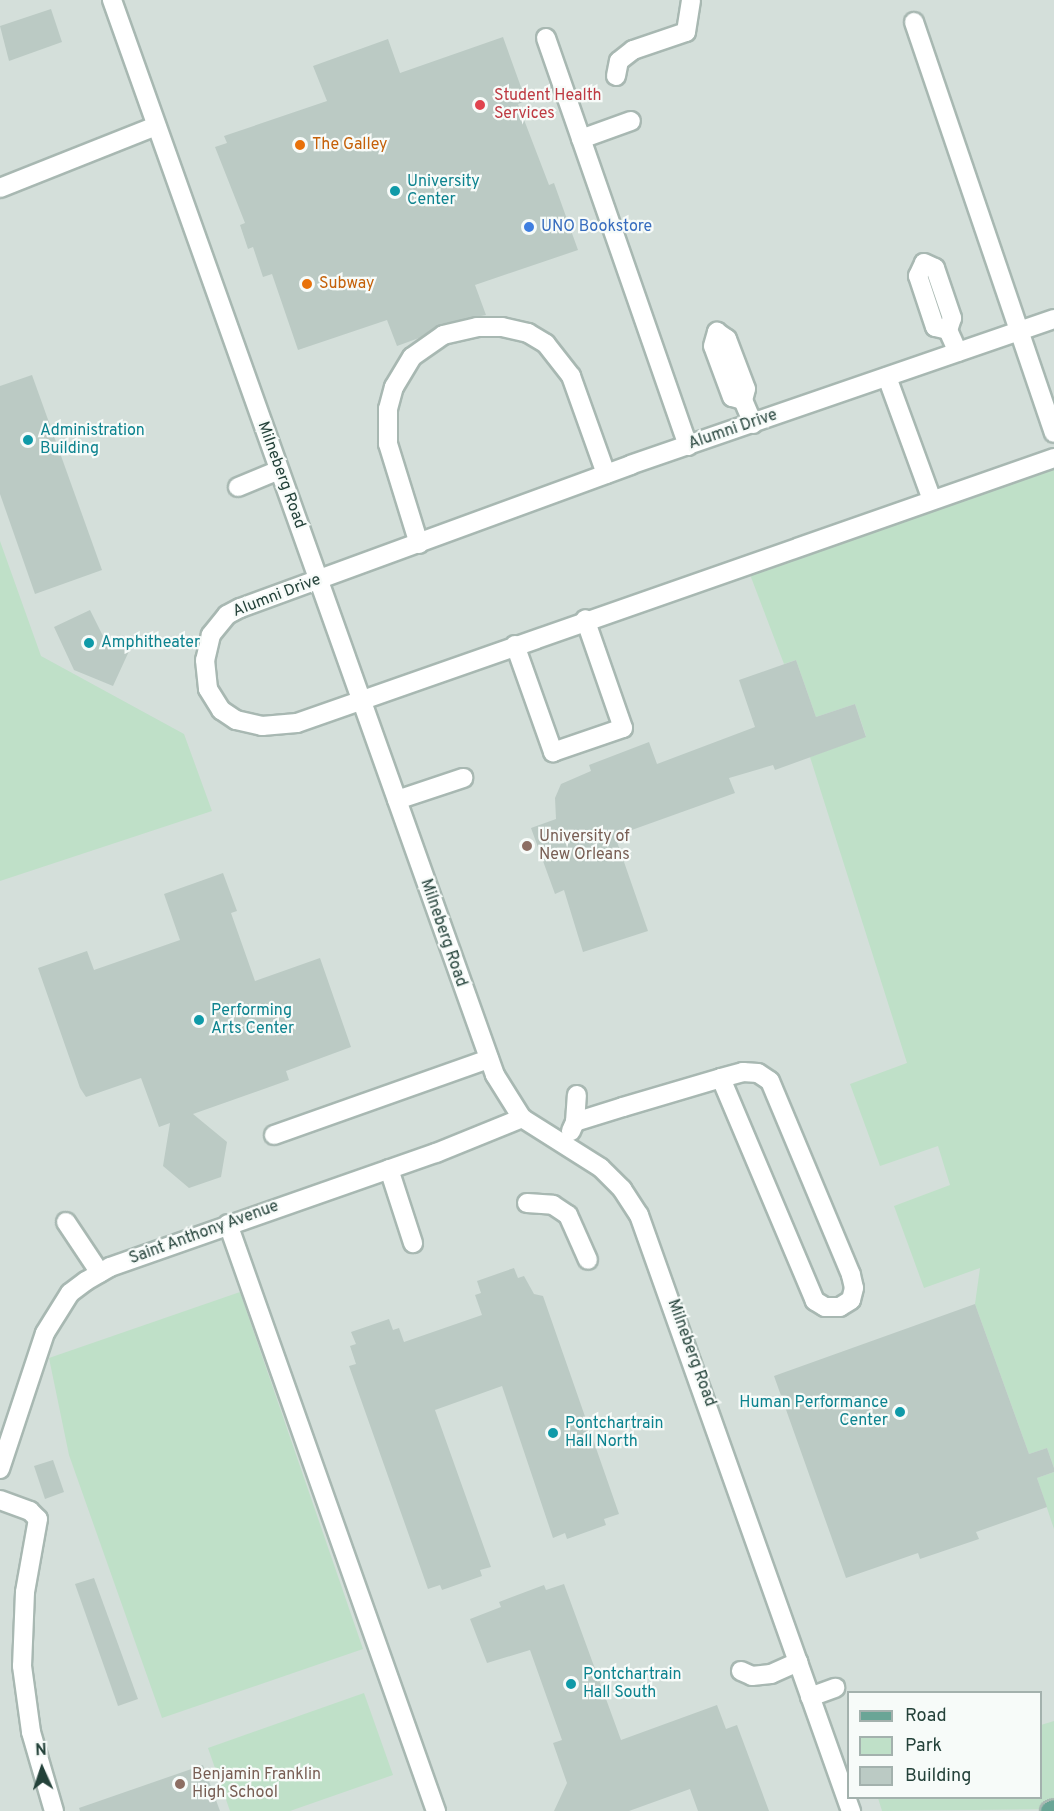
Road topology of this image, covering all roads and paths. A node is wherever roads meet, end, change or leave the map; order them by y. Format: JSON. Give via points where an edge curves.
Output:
{"nodes":[{"id":1,"x":112,"y":0,"type":"edge"},
{"id":2,"x":691,"y":0,"type":"edge"},
{"id":3,"x":914,"y":22,"type":"dead end"},
{"id":4,"x":546,"y":38,"type":"dead end"},
{"id":5,"x":616,"y":76,"type":"dead end"},
{"id":6,"x":631,"y":121,"type":"dead end"},
{"id":7,"x":156,"y":126,"type":"junction"},
{"id":8,"x":581,"y":140,"type":"junction"},
{"id":9,"x":0,"y":188,"type":"edge"},
{"id":10,"x":1054,"y":319,"type":"edge"},
{"id":11,"x":948,"y":330,"type":"dead end"},
{"id":12,"x":1019,"y":331,"type":"junction"},
{"id":13,"x":958,"y":352,"type":"junction"},
{"id":14,"x":887,"y":377,"type":"junction"},
{"id":15,"x":743,"y":400,"type":"dead end"},
{"id":16,"x":753,"y":423,"type":"junction"},
{"id":17,"x":1054,"y":433,"type":"edge"},
{"id":18,"x":688,"y":446,"type":"junction"},
{"id":19,"x":1054,"y":459,"type":"edge"},
{"id":20,"x":279,"y":470,"type":"junction"},
{"id":21,"x":606,"y":474,"type":"junction"},
{"id":22,"x":237,"y":487,"type":"dead end"},
{"id":23,"x":932,"y":500,"type":"junction"},
{"id":24,"x":419,"y":544,"type":"junction"},
{"id":25,"x":319,"y":581,"type":"junction"},
{"id":26,"x":585,"y":619,"type":"junction"},
{"id":27,"x":515,"y":645,"type":"junction"},
{"id":28,"x":361,"y":701,"type":"junction"},
{"id":29,"x":463,"y":778,"type":"dead end"},
{"id":30,"x":397,"y":800,"type":"junction"},
{"id":31,"x":489,"y":1059,"type":"junction"},
{"id":32,"x":721,"y":1078,"type":"junction"},
{"id":33,"x":577,"y":1095,"type":"dead end"},
{"id":34,"x":522,"y":1118,"type":"junction"},
{"id":35,"x":575,"y":1122,"type":"junction"},
{"id":36,"x":274,"y":1135,"type":"dead end"},
{"id":37,"x":562,"y":1145,"type":"junction"},
{"id":38,"x":389,"y":1169,"type":"junction"},
{"id":39,"x":527,"y":1203,"type":"dead end"},
{"id":40,"x":66,"y":1222,"type":"dead end"},
{"id":41,"x":228,"y":1224,"type":"junction"},
{"id":42,"x":413,"y":1243,"type":"dead end"},
{"id":43,"x":588,"y":1260,"type":"dead end"},
{"id":44,"x":100,"y":1273,"type":"junction"},
{"id":45,"x":0,"y":1469,"type":"edge"},
{"id":46,"x":0,"y":1500,"type":"edge"},
{"id":47,"x":798,"y":1662,"type":"junction"},
{"id":48,"x":741,"y":1671,"type":"dead end"},
{"id":49,"x":835,"y":1688,"type":"dead end"},
{"id":50,"x":810,"y":1697,"type":"junction"},
{"id":51,"x":841,"y":1761,"type":"edge"},
{"id":52,"x":847,"y":1791,"type":"edge"},
{"id":53,"x":54,"y":1811,"type":"edge"},
{"id":54,"x":436,"y":1811,"type":"edge"}],
"edges":[{"from":1,"to":7,"type":"street","name":"Milneberg Road"},
{"from":2,"to":5,"type":"street","via":[[686,32],[633,50],[619,61]]},
{"from":3,"to":12,"type":"street"},
{"from":4,"to":8,"type":"street"},
{"from":6,"to":8,"type":"street"},
{"from":7,"to":9,"type":"street"},
{"from":7,"to":20,"type":"street","name":"Milneberg Road"},
{"from":8,"to":18,"type":"street"},
{"from":10,"to":12,"type":"street","name":"Alumni Drive"},
{"from":11,"to":13,"type":"street"},
{"from":12,"to":13,"type":"street","name":"Alumni Drive"},
{"from":12,"to":17,"type":"street"},
{"from":13,"to":14,"type":"street","name":"Alumni Drive"},
{"from":14,"to":16,"type":"street","name":"Alumni Drive"},
{"from":14,"to":23,"type":"street"},
{"from":15,"to":16,"type":"street"},
{"from":16,"to":18,"type":"street","name":"Alumni Drive"},
{"from":18,"to":21,"type":"street","name":"Alumni Drive"},
{"from":19,"to":23,"type":"street","name":"Alumni Drive"},
{"from":20,"to":22,"type":"street"},
{"from":20,"to":25,"type":"street","name":"Milneberg Road"},
{"from":21,"to":24,"type":"street","name":"Alumni Drive"},
{"from":21,"to":24,"type":"street","via":[[571,376],[546,344],[528,333],[502,327],[477,327],[443,335],[412,357],[394,387],[388,409],[388,444]]},
{"from":23,"to":26,"type":"street","name":"Alumni Drive"},
{"from":24,"to":25,"type":"street","name":"Alumni Drive"},
{"from":25,"to":28,"type":"street","name":"Milneberg Road"},
{"from":25,"to":28,"type":"street","name":"Alumni Drive","via":[[227,615],[207,647],[208,689],[213,702],[228,715],[262,726],[297,723]]},
{"from":26,"to":27,"type":"street","name":"Alumni Drive"},
{"from":26,"to":27,"type":"street","via":[[623,728],[553,752]]},
{"from":27,"to":28,"type":"street","name":"Alumni Drive"},
{"from":28,"to":30,"type":"street","name":"Milneberg Road"},
{"from":29,"to":30,"type":"street"},
{"from":30,"to":31,"type":"street","name":"Milneberg Road"},
{"from":31,"to":34,"type":"street","name":"Milneberg Road"},
{"from":31,"to":36,"type":"street"},
{"from":32,"to":32,"type":"street","via":[[758,1073],[770,1081],[851,1275],[851,1300],[825,1307],[815,1300]]},
{"from":32,"to":35,"type":"street"},
{"from":33,"to":35,"type":"street"},
{"from":34,"to":37,"type":"street","name":"Milneberg Road"},
{"from":34,"to":38,"type":"street","name":"Saint Anthony Avenue"},
{"from":35,"to":37,"type":"street"},
{"from":37,"to":47,"type":"street","name":"Milneberg Road","via":[[613,1178],[639,1215]]},
{"from":38,"to":41,"type":"street","name":"Saint Anthony Avenue","via":[[267,1218]]},
{"from":38,"to":42,"type":"street"},
{"from":39,"to":43,"type":"street","via":[[553,1205],[568,1215]]},
{"from":40,"to":44,"type":"street"},
{"from":41,"to":44,"type":"street","name":"Saint Anthony Avenue"},
{"from":41,"to":54,"type":"street"},
{"from":44,"to":45,"type":"street","name":"Saint Anthony Avenue","via":[[70,1293],[45,1332]]},
{"from":46,"to":53,"type":"street","via":[[30,1511],[38,1519],[26,1592],[22,1666],[32,1732]]},
{"from":47,"to":48,"type":"street","via":[[771,1674],[752,1676]]},
{"from":47,"to":50,"type":"street","name":"Milneberg Road"},
{"from":49,"to":50,"type":"street"},
{"from":50,"to":51,"type":"street","name":"Milneberg Road"},
{"from":51,"to":52,"type":"street","name":"Milneberg Road"}]}
